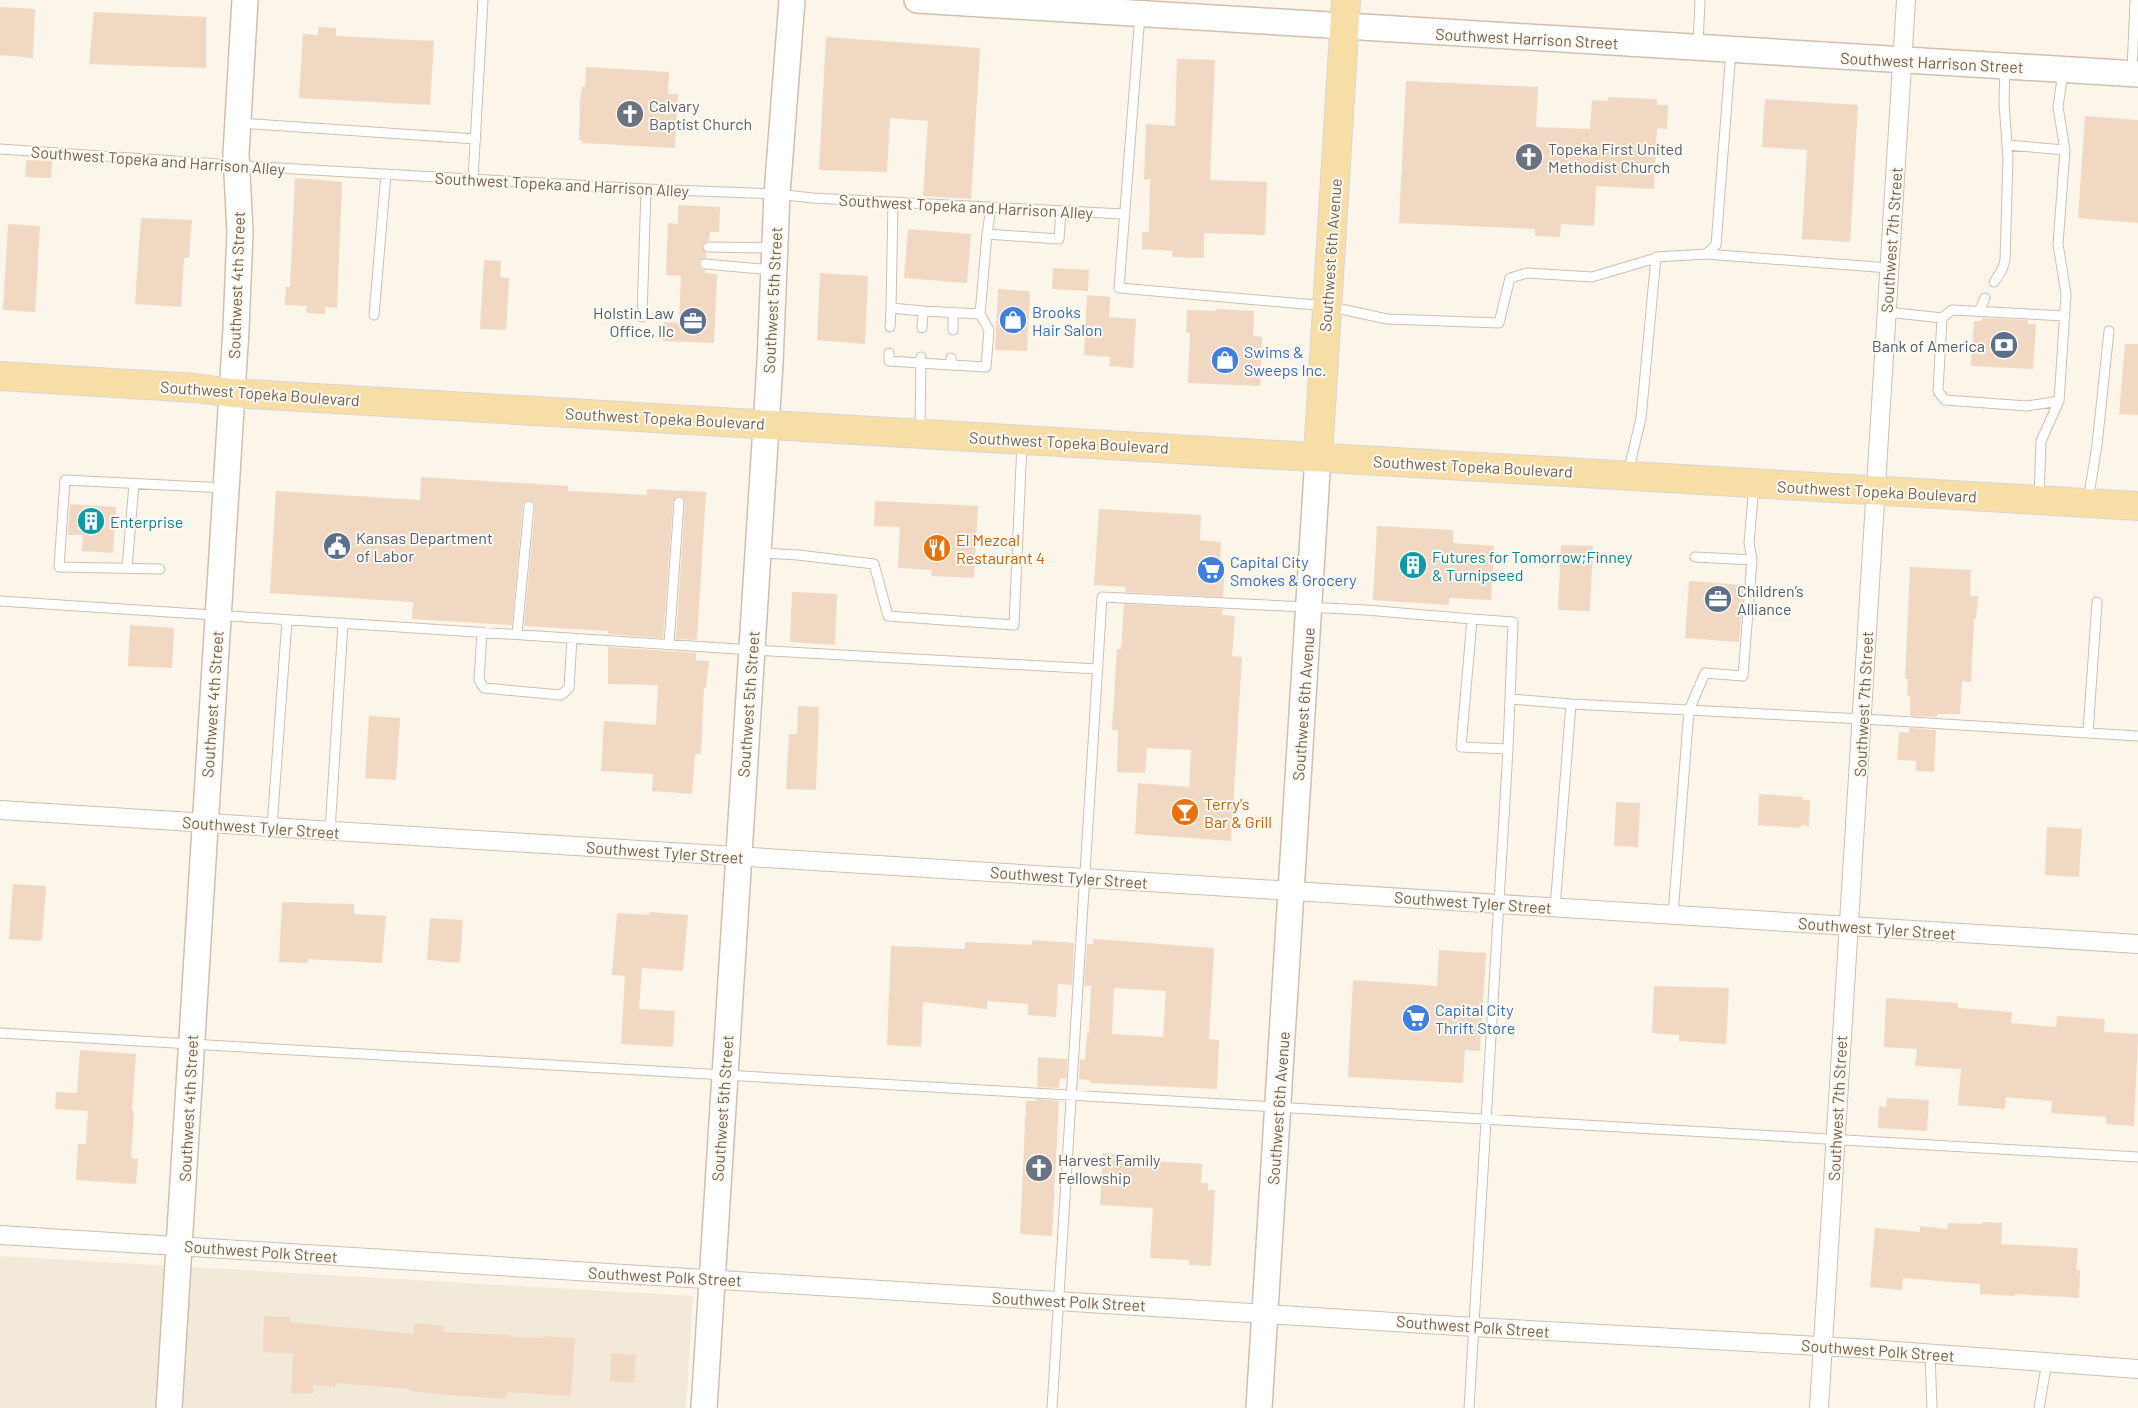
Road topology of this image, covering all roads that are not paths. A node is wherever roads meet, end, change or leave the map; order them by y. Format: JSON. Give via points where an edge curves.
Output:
{"nodes":[{"id":1,"x":245,"y":0,"type":"edge"},
{"id":2,"x":483,"y":0,"type":"edge"},
{"id":3,"x":792,"y":0,"type":"edge"},
{"id":4,"x":917,"y":0,"type":"edge"},
{"id":5,"x":1700,"y":0,"type":"edge"},
{"id":6,"x":1906,"y":0,"type":"edge"},
{"id":7,"x":2135,"y":0,"type":"edge"},
{"id":8,"x":1126,"y":9,"type":"edge"},
{"id":9,"x":1345,"y":13,"type":"edge"},
{"id":10,"x":1698,"y":48,"type":"junction"},
{"id":11,"x":1731,"y":50,"type":"junction"},
{"id":12,"x":1902,"y":60,"type":"junction"},
{"id":13,"x":2006,"y":66,"type":"junction"},
{"id":14,"x":2063,"y":70,"type":"junction"},
{"id":15,"x":2135,"y":74,"type":"edge"},
{"id":16,"x":238,"y":123,"type":"junction"},
{"id":17,"x":476,"y":139,"type":"junction"},
{"id":18,"x":2007,"y":145,"type":"junction"},
{"id":19,"x":0,"y":149,"type":"edge"},
{"id":20,"x":2065,"y":150,"type":"junction"},
{"id":21,"x":236,"y":165,"type":"junction"},
{"id":22,"x":386,"y":174,"type":"junction"},
{"id":23,"x":473,"y":180,"type":"junction"},
{"id":24,"x":646,"y":189,"type":"junction"},
{"id":25,"x":777,"y":194,"type":"junction"},
{"id":26,"x":893,"y":202,"type":"junction"},
{"id":27,"x":991,"y":207,"type":"junction"},
{"id":28,"x":1061,"y":211,"type":"junction"},
{"id":29,"x":1124,"y":214,"type":"junction"},
{"id":30,"x":987,"y":234,"type":"junction"},
{"id":31,"x":708,"y":247,"type":"dead end"},
{"id":32,"x":1706,"y":254,"type":"junction"},
{"id":33,"x":1656,"y":258,"type":"junction"},
{"id":34,"x":774,"y":259,"type":"junction"},
{"id":35,"x":705,"y":264,"type":"dead end"},
{"id":36,"x":1889,"y":268,"type":"junction"},
{"id":37,"x":1994,"y":282,"type":"dead end"},
{"id":38,"x":1985,"y":298,"type":"dead end"},
{"id":39,"x":1327,"y":306,"type":"junction"},
{"id":40,"x":891,"y":308,"type":"junction"},
{"id":41,"x":923,"y":311,"type":"junction"},
{"id":42,"x":1979,"y":311,"type":"junction"},
{"id":43,"x":954,"y":312,"type":"junction"},
{"id":44,"x":1887,"y":312,"type":"junction"},
{"id":45,"x":980,"y":314,"type":"junction"},
{"id":46,"x":374,"y":315,"type":"dead end"},
{"id":47,"x":2065,"y":316,"type":"junction"},
{"id":48,"x":642,"y":317,"type":"dead end"},
{"id":49,"x":1942,"y":318,"type":"junction"},
{"id":50,"x":890,"y":327,"type":"dead end"},
{"id":51,"x":922,"y":328,"type":"dead end"},
{"id":52,"x":953,"y":330,"type":"dead end"},
{"id":53,"x":2109,"y":331,"type":"dead end"},
{"id":54,"x":889,"y":353,"type":"dead end"},
{"id":55,"x":921,"y":360,"type":"junction"},
{"id":56,"x":0,"y":376,"type":"edge"},
{"id":57,"x":232,"y":393,"type":"junction"},
{"id":58,"x":2059,"y":401,"type":"junction"},
{"id":59,"x":766,"y":424,"type":"junction"},
{"id":60,"x":920,"y":433,"type":"junction"},
{"id":61,"x":1023,"y":439,"type":"junction"},
{"id":62,"x":1318,"y":456,"type":"junction"},
{"id":63,"x":1627,"y":475,"type":"junction"},
{"id":64,"x":1754,"y":483,"type":"junction"},
{"id":65,"x":134,"y":484,"type":"junction"},
{"id":66,"x":226,"y":488,"type":"junction"},
{"id":67,"x":1875,"y":490,"type":"junction"},
{"id":68,"x":2039,"y":500,"type":"junction"},
{"id":69,"x":679,"y":502,"type":"dead end"},
{"id":70,"x":2088,"y":503,"type":"junction"},
{"id":71,"x":529,"y":506,"type":"dead end"},
{"id":72,"x":2138,"y":506,"type":"edge"},
{"id":73,"x":758,"y":553,"type":"junction"},
{"id":74,"x":1695,"y":557,"type":"dead end"},
{"id":75,"x":1752,"y":560,"type":"junction"},
{"id":76,"x":127,"y":568,"type":"junction"},
{"id":77,"x":160,"y":569,"type":"dead end"},
{"id":78,"x":0,"y":601,"type":"edge"},
{"id":79,"x":2097,"y":602,"type":"dead end"},
{"id":80,"x":1309,"y":608,"type":"junction"},
{"id":81,"x":217,"y":616,"type":"junction"},
{"id":82,"x":1472,"y":619,"type":"junction"},
{"id":83,"x":288,"y":620,"type":"junction"},
{"id":84,"x":343,"y":623,"type":"junction"},
{"id":85,"x":482,"y":632,"type":"junction"},
{"id":86,"x":517,"y":634,"type":"junction"},
{"id":87,"x":572,"y":638,"type":"junction"},
{"id":88,"x":669,"y":644,"type":"junction"},
{"id":89,"x":752,"y":650,"type":"junction"},
{"id":90,"x":1097,"y":669,"type":"junction"},
{"id":91,"x":1511,"y":699,"type":"junction"},
{"id":92,"x":1571,"y":704,"type":"junction"},
{"id":93,"x":1689,"y":710,"type":"junction"},
{"id":94,"x":1863,"y":718,"type":"junction"},
{"id":95,"x":2088,"y":733,"type":"junction"},
{"id":96,"x":2138,"y":736,"type":"edge"},
{"id":97,"x":1508,"y":749,"type":"junction"},
{"id":98,"x":0,"y":810,"type":"edge"},
{"id":99,"x":204,"y":823,"type":"junction"},
{"id":100,"x":272,"y":828,"type":"junction"},
{"id":101,"x":330,"y":831,"type":"junction"},
{"id":102,"x":738,"y":856,"type":"junction"},
{"id":103,"x":1084,"y":878,"type":"junction"},
{"id":104,"x":1291,"y":891,"type":"junction"},
{"id":105,"x":1497,"y":904,"type":"junction"},
{"id":106,"x":1556,"y":908,"type":"junction"},
{"id":107,"x":1673,"y":915,"type":"junction"},
{"id":108,"x":1848,"y":926,"type":"junction"},
{"id":109,"x":2138,"y":944,"type":"edge"},
{"id":110,"x":0,"y":1033,"type":"edge"},
{"id":111,"x":191,"y":1044,"type":"junction"},
{"id":112,"x":724,"y":1075,"type":"junction"},
{"id":113,"x":1071,"y":1095,"type":"junction"},
{"id":114,"x":1278,"y":1107,"type":"junction"},
{"id":115,"x":1487,"y":1120,"type":"junction"},
{"id":116,"x":1835,"y":1140,"type":"junction"},
{"id":117,"x":2138,"y":1158,"type":"edge"},
{"id":118,"x":0,"y":1235,"type":"edge"},
{"id":119,"x":180,"y":1246,"type":"junction"},
{"id":120,"x":712,"y":1280,"type":"junction"},
{"id":121,"x":1058,"y":1300,"type":"junction"},
{"id":122,"x":1265,"y":1312,"type":"junction"},
{"id":123,"x":1474,"y":1327,"type":"junction"},
{"id":124,"x":1823,"y":1346,"type":"junction"},
{"id":125,"x":1930,"y":1354,"type":"junction"},
{"id":126,"x":2047,"y":1362,"type":"junction"},
{"id":127,"x":2138,"y":1369,"type":"edge"},
{"id":128,"x":169,"y":1408,"type":"edge"},
{"id":129,"x":704,"y":1408,"type":"edge"},
{"id":130,"x":1052,"y":1408,"type":"edge"},
{"id":131,"x":1259,"y":1408,"type":"edge"},
{"id":132,"x":1469,"y":1408,"type":"edge"},
{"id":133,"x":1819,"y":1408,"type":"edge"},
{"id":134,"x":1932,"y":1408,"type":"edge"},
{"id":135,"x":2039,"y":1408,"type":"edge"}],
"edges":[{"from":1,"to":16,"type":"street","name":"Southwest 4th Street"},
{"from":2,"to":17,"type":"lane"},
{"from":3,"to":25,"type":"street","name":"Southwest 5th Street"},
{"from":4,"to":8,"type":"street","name":"Southwest Harrison Street"},
{"from":5,"to":10,"type":"lane"},
{"from":6,"to":12,"type":"street","name":"Southwest 7th Street"},
{"from":7,"to":15,"type":"lane"},
{"from":8,"to":9,"type":"street","name":"Southwest Harrison Street"},
{"from":8,"to":29,"type":"lane"},
{"from":9,"to":10,"type":"street","name":"Southwest Harrison Street"},
{"from":9,"to":39,"type":"main road","name":"Southwest 6th Avenue"},
{"from":10,"to":11,"type":"street","name":"Southwest Harrison Street"},
{"from":11,"to":12,"type":"street","name":"Southwest Harrison Street"},
{"from":11,"to":32,"type":"lane","via":[[1716,245]]},
{"from":12,"to":13,"type":"street","name":"Southwest Harrison Street"},
{"from":12,"to":36,"type":"street","name":"Southwest 7th Street"},
{"from":13,"to":14,"type":"street","name":"Southwest Harrison Street"},
{"from":13,"to":18,"type":"lane"},
{"from":14,"to":15,"type":"street","name":"Southwest Harrison Street"},
{"from":14,"to":20,"type":"lane","via":[[2058,107]]},
{"from":16,"to":17,"type":"lane"},
{"from":16,"to":21,"type":"street","name":"Southwest 4th Street"},
{"from":17,"to":23,"type":"lane"},
{"from":18,"to":20,"type":"lane"},
{"from":18,"to":37,"type":"lane","via":[[2005,260]]},
{"from":19,"to":21,"type":"lane","name":"Southwest Topeka and Harrison Alley"},
{"from":20,"to":47,"type":"lane","via":[[2058,244],[2066,294]]},
{"from":21,"to":22,"type":"lane","name":"Southwest Topeka and Harrison Alley"},
{"from":21,"to":57,"type":"street","name":"Southwest 4th Street","via":[[240,232]]},
{"from":22,"to":23,"type":"lane","name":"Southwest Topeka and Harrison Alley"},
{"from":22,"to":46,"type":"lane"},
{"from":23,"to":24,"type":"lane","name":"Southwest Topeka and Harrison Alley"},
{"from":24,"to":25,"type":"lane","name":"Southwest Topeka and Harrison Alley"},
{"from":24,"to":48,"type":"lane"},
{"from":25,"to":26,"type":"lane","name":"Southwest Topeka and Harrison Alley"},
{"from":25,"to":34,"type":"street","name":"Southwest 5th Street"},
{"from":26,"to":27,"type":"lane","name":"Southwest Topeka and Harrison Alley"},
{"from":26,"to":40,"type":"lane"},
{"from":27,"to":28,"type":"lane","name":"Southwest Topeka and Harrison Alley"},
{"from":27,"to":30,"type":"lane"},
{"from":28,"to":29,"type":"lane","name":"Southwest Topeka and Harrison Alley"},
{"from":28,"to":30,"type":"lane","via":[[1059,239]]},
{"from":29,"to":39,"type":"lane","via":[[1119,288]]},
{"from":30,"to":45,"type":"lane"},
{"from":31,"to":34,"type":"lane"},
{"from":32,"to":33,"type":"lane"},
{"from":32,"to":36,"type":"lane"},
{"from":33,"to":39,"type":"lane","via":[[1592,277],[1527,273],[1510,278],[1499,323],[1387,319]]},
{"from":33,"to":63,"type":"lane","via":[[1641,418]]},
{"from":34,"to":35,"type":"lane"},
{"from":34,"to":59,"type":"street","name":"Southwest 5th Street"},
{"from":36,"to":44,"type":"street","name":"Southwest 7th Street"},
{"from":38,"to":42,"type":"lane"},
{"from":39,"to":62,"type":"main road","name":"Southwest 6th Avenue"},
{"from":40,"to":41,"type":"lane"},
{"from":40,"to":50,"type":"lane"},
{"from":41,"to":43,"type":"lane"},
{"from":41,"to":51,"type":"lane"},
{"from":42,"to":47,"type":"lane"},
{"from":42,"to":49,"type":"lane","via":[[1952,310]]},
{"from":43,"to":45,"type":"lane"},
{"from":43,"to":52,"type":"lane"},
{"from":44,"to":49,"type":"lane"},
{"from":44,"to":67,"type":"street","name":"Southwest 7th Street"},
{"from":45,"to":55,"type":"lane","via":[[989,330],[986,367]]},
{"from":47,"to":58,"type":"lane"},
{"from":49,"to":58,"type":"lane","via":[[1938,391],[1945,400],[2026,406]]},
{"from":53,"to":70,"type":"lane"},
{"from":54,"to":55,"type":"lane","via":[[889,361]]},
{"from":55,"to":60,"type":"lane"},
{"from":56,"to":57,"type":"main road","name":"Southwest Topeka Boulevard"},
{"from":57,"to":59,"type":"main road","name":"Southwest Topeka Boulevard"},
{"from":57,"to":66,"type":"street","name":"Southwest 4th Street"},
{"from":58,"to":68,"type":"lane","via":[[2041,441]]},
{"from":59,"to":60,"type":"main road","name":"Southwest Topeka Boulevard"},
{"from":59,"to":73,"type":"street","name":"Southwest 5th Street"},
{"from":60,"to":61,"type":"main road","name":"Southwest Topeka Boulevard"},
{"from":61,"to":62,"type":"main road","name":"Southwest Topeka Boulevard"},
{"from":61,"to":73,"type":"lane","via":[[1014,625],[888,616],[874,564]]},
{"from":62,"to":63,"type":"main road","name":"Southwest Topeka Boulevard"},
{"from":62,"to":80,"type":"street","name":"Southwest 6th Avenue"},
{"from":63,"to":64,"type":"main road","name":"Southwest Topeka Boulevard"},
{"from":64,"to":67,"type":"main road","name":"Southwest Topeka Boulevard"},
{"from":64,"to":75,"type":"lane","via":[[1748,543]]},
{"from":65,"to":66,"type":"lane"},
{"from":65,"to":76,"type":"lane"},
{"from":65,"to":76,"type":"lane","via":[[65,480],[59,567]]},
{"from":66,"to":81,"type":"street","name":"Southwest 4th Street"},
{"from":67,"to":68,"type":"main road","name":"Southwest Topeka Boulevard"},
{"from":67,"to":94,"type":"street","name":"Southwest 7th Street"},
{"from":68,"to":70,"type":"main road","name":"Southwest Topeka Boulevard"},
{"from":69,"to":88,"type":"lane"},
{"from":70,"to":72,"type":"main road","name":"Southwest Topeka Boulevard"},
{"from":71,"to":86,"type":"lane"},
{"from":73,"to":89,"type":"street","name":"Southwest 5th Street"},
{"from":74,"to":75,"type":"lane"},
{"from":75,"to":93,"type":"lane","via":[[1743,676],[1705,673]]},
{"from":76,"to":77,"type":"lane"},
{"from":78,"to":81,"type":"lane"},
{"from":79,"to":95,"type":"lane"},
{"from":80,"to":82,"type":"lane"},
{"from":80,"to":90,"type":"lane","via":[[1102,597]]},
{"from":80,"to":104,"type":"street","name":"Southwest 6th Avenue"},
{"from":81,"to":83,"type":"lane"},
{"from":81,"to":99,"type":"street","name":"Southwest 4th Street"},
{"from":82,"to":91,"type":"lane","via":[[1513,622]]},
{"from":82,"to":97,"type":"lane","via":[[1461,747]]},
{"from":83,"to":84,"type":"lane"},
{"from":83,"to":100,"type":"lane"},
{"from":84,"to":85,"type":"lane"},
{"from":84,"to":101,"type":"lane"},
{"from":85,"to":86,"type":"lane"},
{"from":85,"to":87,"type":"lane","via":[[479,680],[484,688],[561,695],[569,688]]},
{"from":86,"to":87,"type":"lane"},
{"from":87,"to":88,"type":"lane"},
{"from":88,"to":89,"type":"lane"},
{"from":89,"to":90,"type":"lane"},
{"from":89,"to":102,"type":"street","name":"Southwest 5th Street"},
{"from":90,"to":103,"type":"lane"},
{"from":91,"to":92,"type":"lane"},
{"from":91,"to":97,"type":"lane"},
{"from":92,"to":93,"type":"lane"},
{"from":92,"to":106,"type":"lane"},
{"from":93,"to":94,"type":"lane"},
{"from":93,"to":107,"type":"lane"},
{"from":94,"to":95,"type":"lane"},
{"from":94,"to":108,"type":"street","name":"Southwest 7th Street"},
{"from":95,"to":96,"type":"lane"},
{"from":97,"to":105,"type":"lane"},
{"from":98,"to":99,"type":"street","name":"Southwest Tyler Street"},
{"from":99,"to":100,"type":"street","name":"Southwest Tyler Street"},
{"from":99,"to":111,"type":"street","name":"Southwest 4th Street"},
{"from":100,"to":101,"type":"street","name":"Southwest Tyler Street"},
{"from":101,"to":102,"type":"street","name":"Southwest Tyler Street"},
{"from":102,"to":103,"type":"street","name":"Southwest Tyler Street"},
{"from":102,"to":112,"type":"street","name":"Southwest 5th Street"},
{"from":103,"to":104,"type":"street","name":"Southwest Tyler Street"},
{"from":103,"to":113,"type":"lane"},
{"from":104,"to":105,"type":"street","name":"Southwest Tyler Street"},
{"from":104,"to":114,"type":"street","name":"Southwest 6th Avenue"},
{"from":105,"to":106,"type":"street","name":"Southwest Tyler Street"},
{"from":105,"to":115,"type":"lane"},
{"from":106,"to":107,"type":"street","name":"Southwest Tyler Street"},
{"from":107,"to":108,"type":"street","name":"Southwest Tyler Street"},
{"from":108,"to":109,"type":"street","name":"Southwest Tyler Street"},
{"from":108,"to":116,"type":"street","name":"Southwest 7th Street"},
{"from":110,"to":111,"type":"lane"},
{"from":111,"to":112,"type":"lane"},
{"from":111,"to":119,"type":"street","name":"Southwest 4th Street"},
{"from":112,"to":113,"type":"lane"},
{"from":112,"to":120,"type":"street","name":"Southwest 5th Street"},
{"from":113,"to":114,"type":"lane"},
{"from":113,"to":121,"type":"lane"},
{"from":114,"to":115,"type":"lane"},
{"from":114,"to":122,"type":"street","name":"Southwest 6th Avenue"},
{"from":115,"to":116,"type":"lane"},
{"from":115,"to":123,"type":"lane"},
{"from":116,"to":117,"type":"lane"},
{"from":116,"to":124,"type":"street","name":"Southwest 7th Street"},
{"from":118,"to":119,"type":"street","name":"Southwest Polk Street"},
{"from":119,"to":120,"type":"street","name":"Southwest Polk Street"},
{"from":119,"to":128,"type":"street","name":"Southwest 4th Street"},
{"from":120,"to":121,"type":"street","name":"Southwest Polk Street"},
{"from":120,"to":129,"type":"street","name":"Southwest 5th Street"},
{"from":121,"to":122,"type":"street","name":"Southwest Polk Street"},
{"from":121,"to":130,"type":"lane"},
{"from":122,"to":123,"type":"street","name":"Southwest Polk Street"},
{"from":122,"to":131,"type":"street","name":"Southwest 6th Avenue"},
{"from":123,"to":124,"type":"street","name":"Southwest Polk Street"},
{"from":123,"to":132,"type":"lane"},
{"from":124,"to":125,"type":"street","name":"Southwest Polk Street"},
{"from":124,"to":133,"type":"street","name":"Southwest 7th Street"},
{"from":125,"to":126,"type":"street","name":"Southwest Polk Street"},
{"from":125,"to":134,"type":"lane"},
{"from":126,"to":127,"type":"street","name":"Southwest Polk Street"},
{"from":126,"to":135,"type":"lane"}]}
